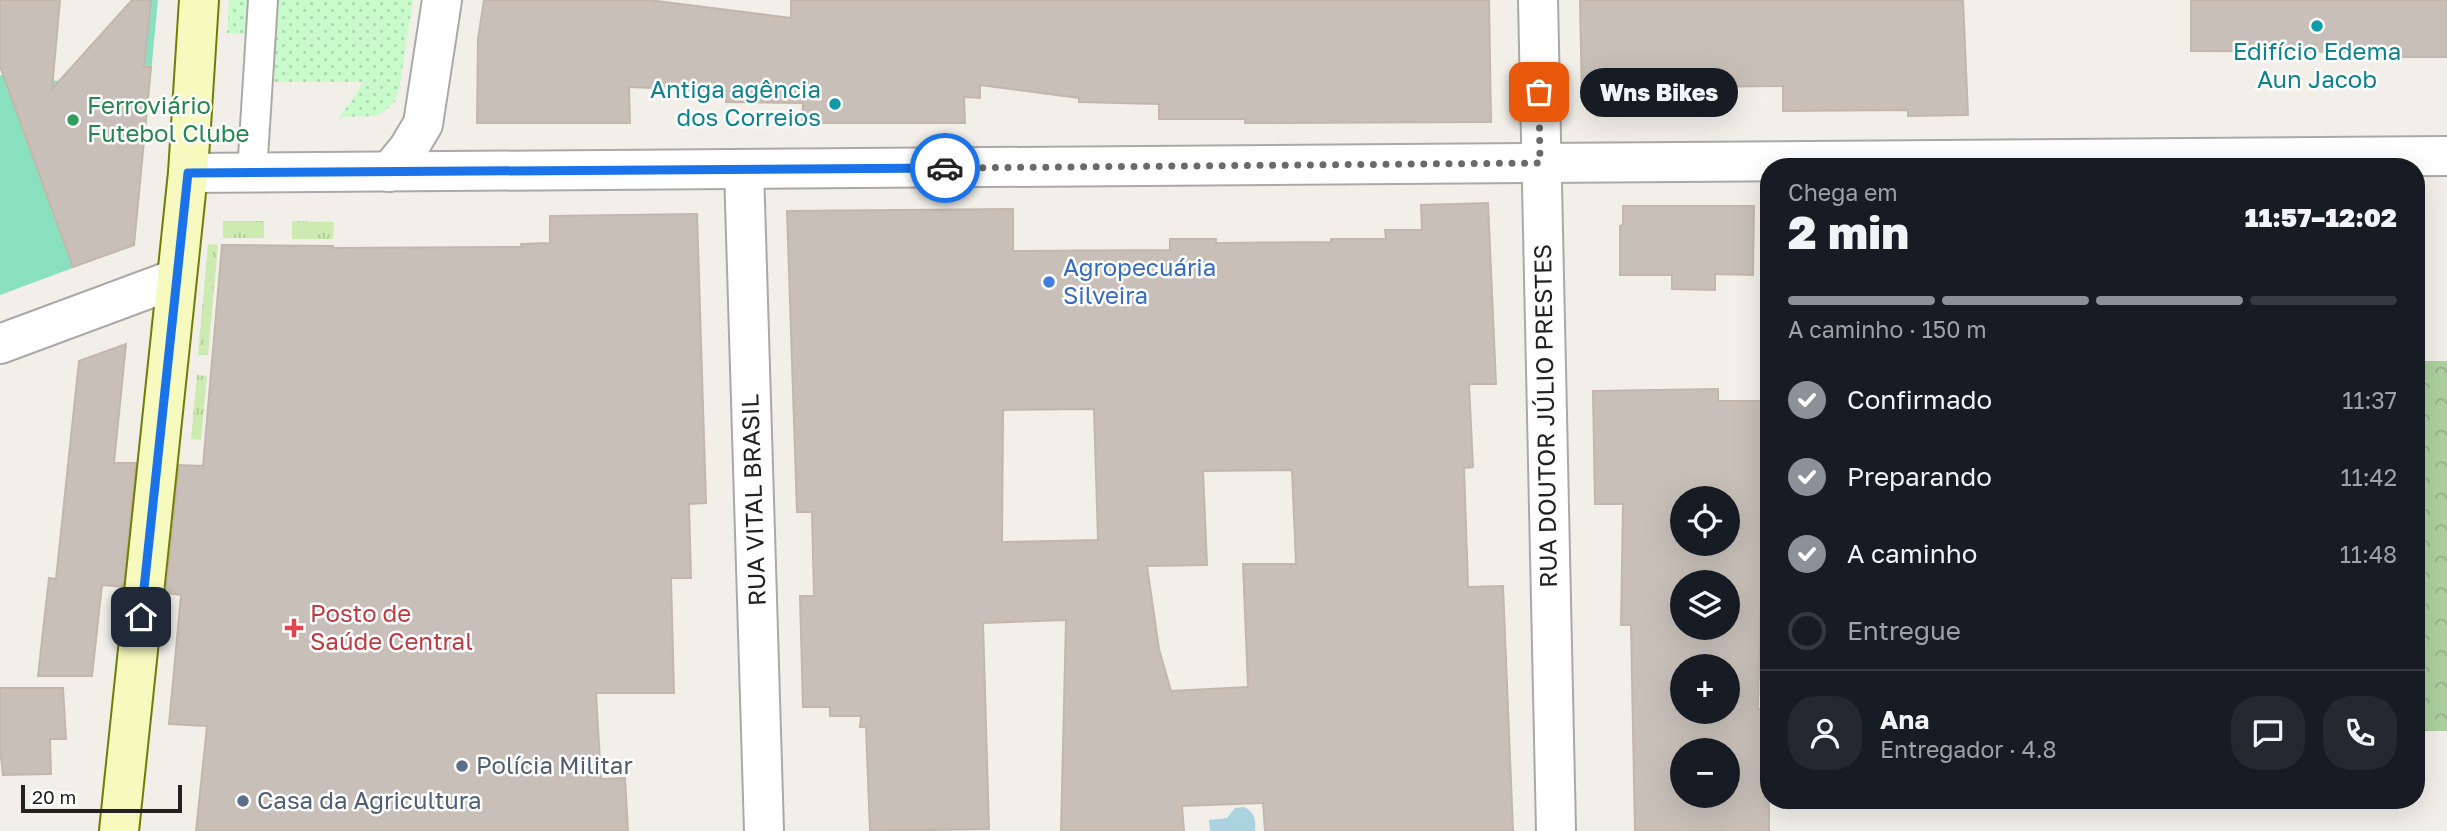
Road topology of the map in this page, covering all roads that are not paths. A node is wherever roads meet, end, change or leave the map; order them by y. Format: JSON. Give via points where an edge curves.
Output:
{"nodes":[{"id":1,"x":200,"y":0,"type":"edge"},
{"id":2,"x":263,"y":0,"type":"edge"},
{"id":3,"x":442,"y":0,"type":"edge"},
{"id":4,"x":1538,"y":0,"type":"edge"},
{"id":5,"x":423,"y":124,"type":"junction"},
{"id":6,"x":2447,"y":156,"type":"edge"},
{"id":7,"x":2312,"y":158,"type":"edge"},
{"id":8,"x":1540,"y":163,"type":"junction"},
{"id":9,"x":1760,"y":163,"type":"edge"},
{"id":10,"x":744,"y":169,"type":"junction"},
{"id":11,"x":461,"y":170,"type":"junction"},
{"id":12,"x":389,"y":172,"type":"junction"},
{"id":13,"x":188,"y":173,"type":"junction"},
{"id":14,"x":252,"y":173,"type":"junction"},
{"id":15,"x":175,"y":279,"type":"junction"},
{"id":16,"x":0,"y":344,"type":"edge"},
{"id":17,"x":119,"y":831,"type":"edge"},
{"id":18,"x":764,"y":831,"type":"edge"},
{"id":19,"x":1556,"y":831,"type":"edge"}],
"edges":[{"from":1,"to":13,"type":"main road"},
{"from":2,"to":14,"type":"lane"},
{"from":3,"to":5,"type":"street"},
{"from":4,"to":8,"type":"street","name":"RUA DOUTOR JÚLIO PRESTES"},
{"from":5,"to":11,"type":"street","via":[[435,151]]},
{"from":5,"to":12,"type":"street"},
{"from":6,"to":7,"type":"street"},
{"from":8,"to":9,"type":"street"},
{"from":8,"to":10,"type":"street"},
{"from":8,"to":19,"type":"street","name":"RUA DOUTOR JÚLIO PRESTES"},
{"from":10,"to":11,"type":"street"},
{"from":10,"to":18,"type":"street","name":"RUA VITAL BRASIL"},
{"from":11,"to":12,"type":"street"},
{"from":12,"to":14,"type":"street"},
{"from":13,"to":14,"type":"street"},
{"from":13,"to":15,"type":"main road"},
{"from":15,"to":16,"type":"street"},
{"from":15,"to":17,"type":"main road"}]}
